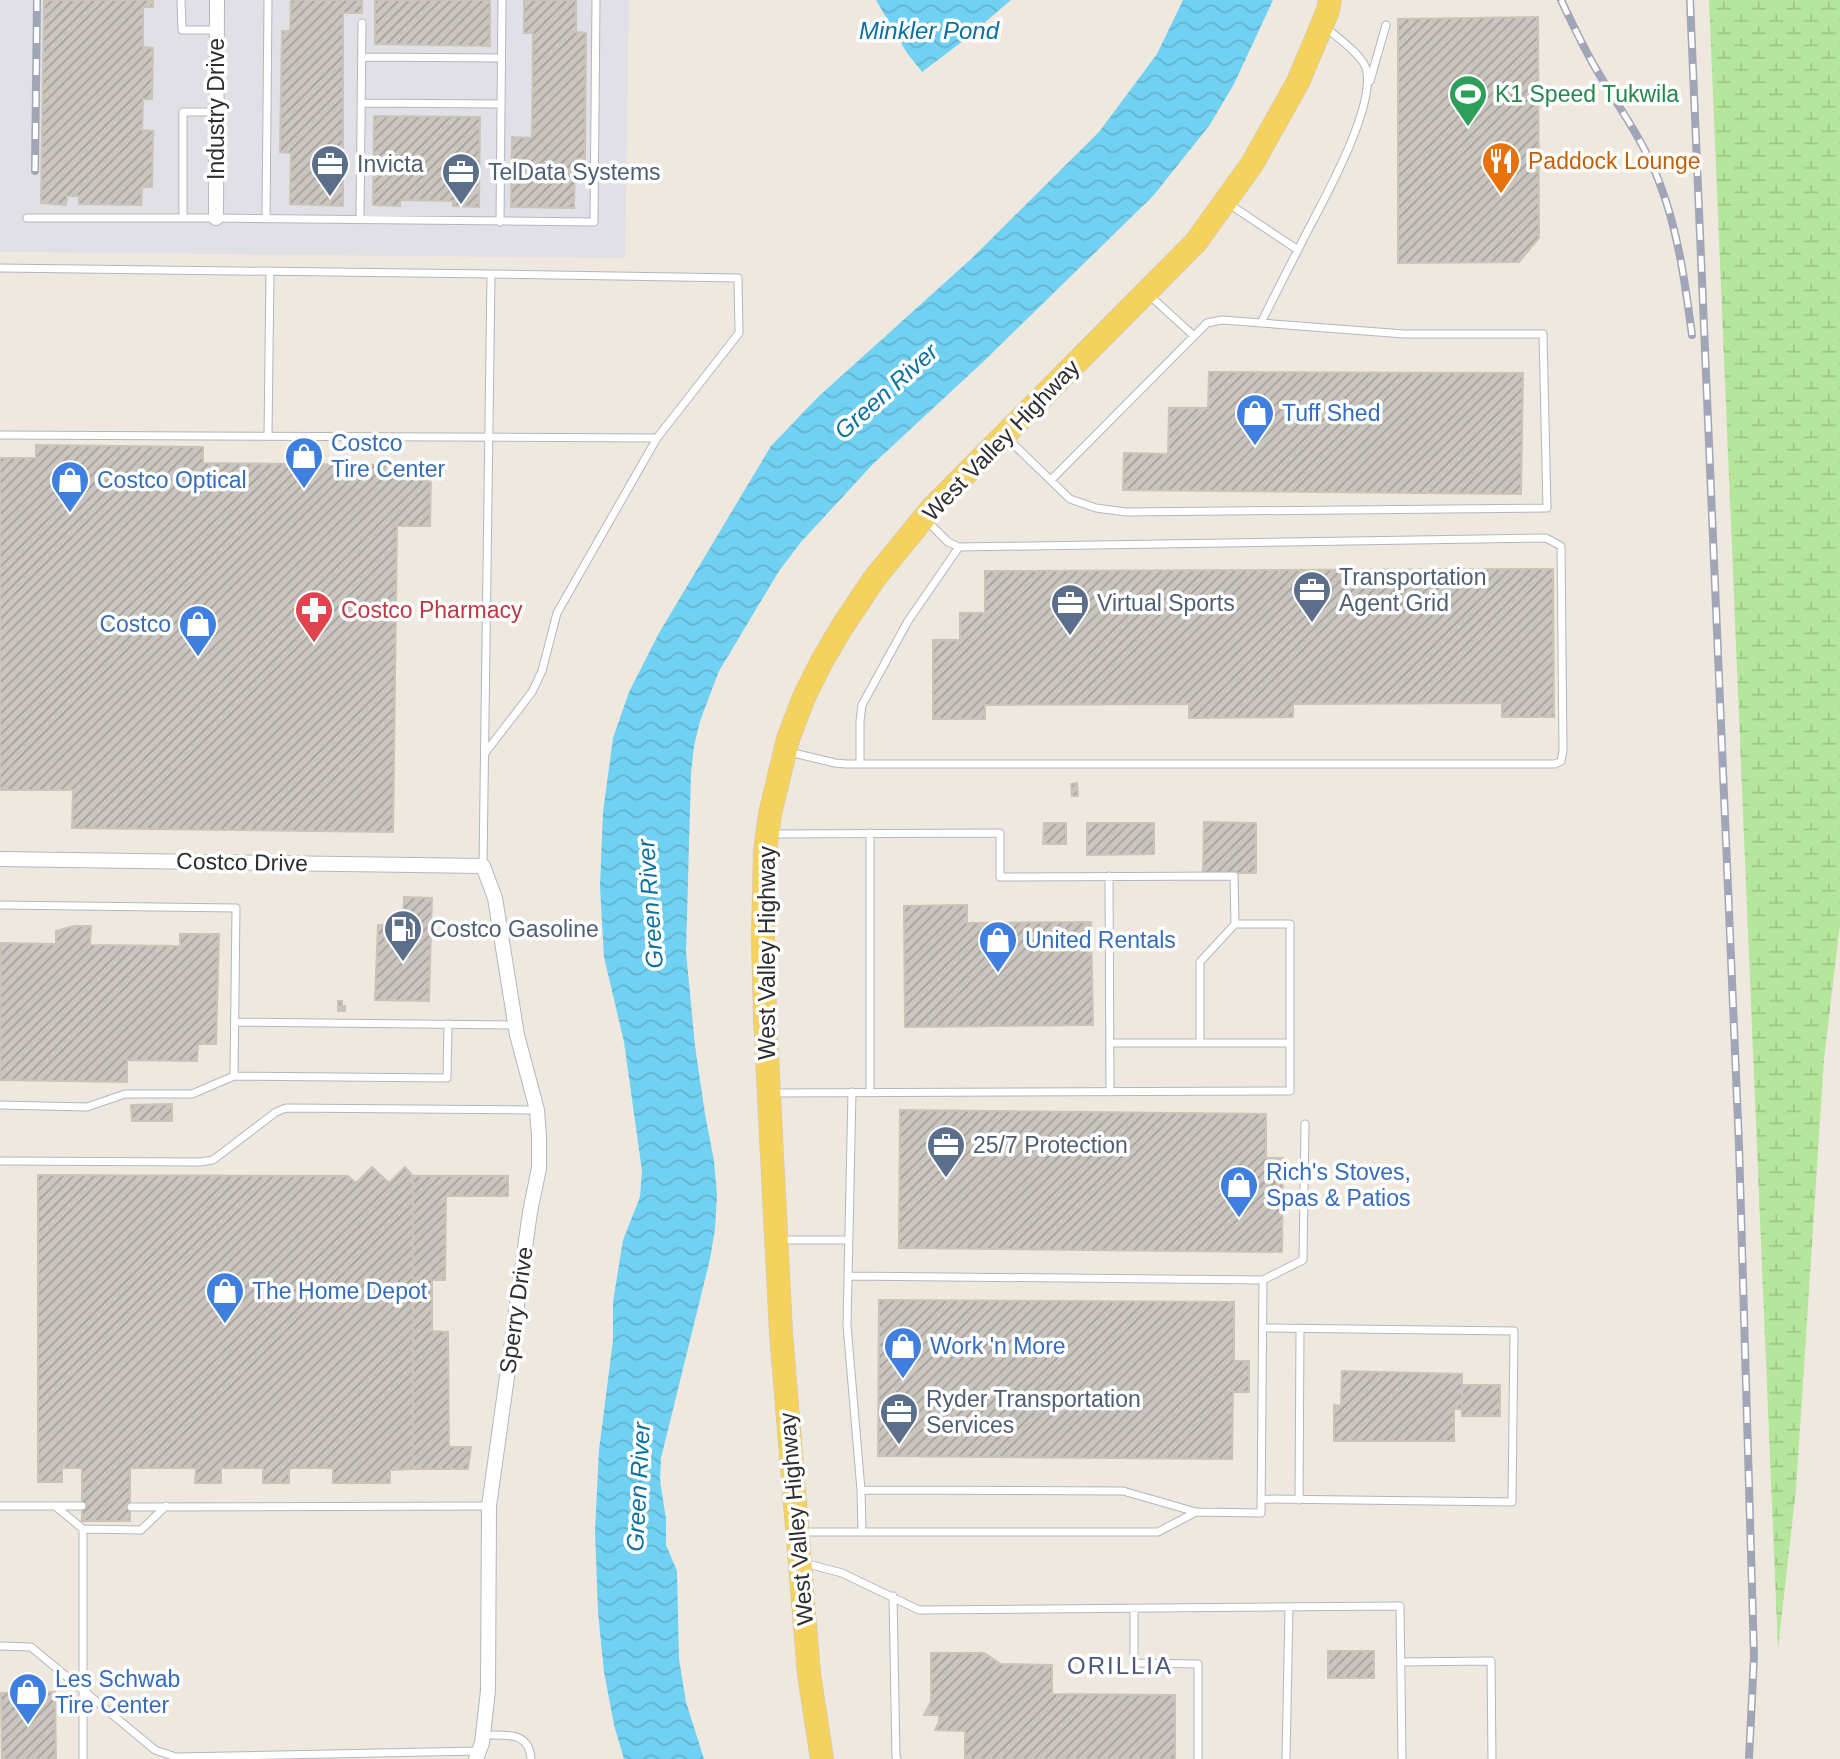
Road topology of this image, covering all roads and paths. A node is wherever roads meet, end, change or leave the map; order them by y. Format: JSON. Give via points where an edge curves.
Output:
{"nodes":[{"id":1,"x":181,"y":0,"type":"edge"},
{"id":2,"x":217,"y":0,"type":"edge"},
{"id":3,"x":268,"y":0,"type":"edge"},
{"id":4,"x":502,"y":0,"type":"edge"},
{"id":5,"x":596,"y":0,"type":"edge"},
{"id":6,"x":1330,"y":0,"type":"edge"},
{"id":7,"x":362,"y":23,"type":"dead end"},
{"id":8,"x":1323,"y":24,"type":"junction"},
{"id":9,"x":1386,"y":25,"type":"dead end"},
{"id":10,"x":217,"y":30,"type":"junction"},
{"id":11,"x":362,"y":57,"type":"junction"},
{"id":12,"x":502,"y":58,"type":"junction"},
{"id":13,"x":1367,"y":92,"type":"junction"},
{"id":14,"x":362,"y":103,"type":"junction"},
{"id":15,"x":501,"y":104,"type":"junction"},
{"id":16,"x":216,"y":112,"type":"junction"},
{"id":17,"x":1225,"y":201,"type":"junction"},
{"id":18,"x":27,"y":218,"type":"dead end"},
{"id":19,"x":183,"y":218,"type":"junction"},
{"id":20,"x":216,"y":218,"type":"junction"},
{"id":21,"x":266,"y":219,"type":"junction"},
{"id":22,"x":360,"y":220,"type":"junction"},
{"id":23,"x":500,"y":222,"type":"junction"},
{"id":24,"x":1298,"y":250,"type":"junction"},
{"id":25,"x":0,"y":268,"type":"edge"},
{"id":26,"x":270,"y":271,"type":"junction"},
{"id":27,"x":491,"y":274,"type":"junction"},
{"id":28,"x":1146,"y":292,"type":"junction"},
{"id":29,"x":1261,"y":323,"type":"junction"},
{"id":30,"x":1194,"y":336,"type":"junction"},
{"id":31,"x":0,"y":435,"type":"edge"},
{"id":32,"x":1004,"y":435,"type":"junction"},
{"id":33,"x":268,"y":436,"type":"junction"},
{"id":34,"x":489,"y":437,"type":"junction"},
{"id":35,"x":657,"y":438,"type":"junction"},
{"id":36,"x":1051,"y":480,"type":"junction"},
{"id":37,"x":924,"y":518,"type":"junction"},
{"id":38,"x":959,"y":547,"type":"junction"},
{"id":39,"x":785,"y":751,"type":"junction"},
{"id":40,"x":485,"y":754,"type":"junction"},
{"id":41,"x":860,"y":764,"type":"junction"},
{"id":42,"x":870,"y":833,"type":"junction"},
{"id":43,"x":767,"y":834,"type":"junction"},
{"id":44,"x":0,"y":859,"type":"edge"},
{"id":45,"x":484,"y":866,"type":"junction"},
{"id":46,"x":1110,"y":876,"type":"junction"},
{"id":47,"x":0,"y":905,"type":"edge"},
{"id":48,"x":1235,"y":924,"type":"junction"},
{"id":49,"x":235,"y":1022,"type":"junction"},
{"id":50,"x":448,"y":1024,"type":"junction"},
{"id":51,"x":515,"y":1025,"type":"junction"},
{"id":52,"x":1200,"y":1043,"type":"junction"},
{"id":53,"x":1290,"y":1043,"type":"junction"},
{"id":54,"x":1110,"y":1044,"type":"junction"},
{"id":55,"x":234,"y":1076,"type":"junction"},
{"id":56,"x":1110,"y":1091,"type":"junction"},
{"id":57,"x":769,"y":1093,"type":"junction"},
{"id":58,"x":852,"y":1093,"type":"junction"},
{"id":59,"x":870,"y":1093,"type":"junction"},
{"id":60,"x":0,"y":1105,"type":"edge"},
{"id":61,"x":537,"y":1110,"type":"junction"},
{"id":62,"x":1305,"y":1124,"type":"dead end"},
{"id":63,"x":0,"y":1161,"type":"edge"},
{"id":64,"x":776,"y":1240,"type":"junction"},
{"id":65,"x":849,"y":1240,"type":"junction"},
{"id":66,"x":849,"y":1276,"type":"junction"},
{"id":67,"x":1263,"y":1280,"type":"junction"},
{"id":68,"x":1262,"y":1328,"type":"junction"},
{"id":69,"x":1300,"y":1329,"type":"junction"},
{"id":70,"x":861,"y":1490,"type":"junction"},
{"id":71,"x":1261,"y":1499,"type":"junction"},
{"id":72,"x":1298,"y":1500,"type":"junction"},
{"id":73,"x":0,"y":1506,"type":"edge"},
{"id":74,"x":55,"y":1506,"type":"junction"},
{"id":75,"x":82,"y":1506,"type":"dead end"},
{"id":76,"x":166,"y":1506,"type":"junction"},
{"id":77,"x":489,"y":1506,"type":"junction"},
{"id":78,"x":131,"y":1507,"type":"dead end"},
{"id":79,"x":1196,"y":1512,"type":"junction"},
{"id":80,"x":83,"y":1529,"type":"junction"},
{"id":81,"x":797,"y":1532,"type":"junction"},
{"id":82,"x":862,"y":1532,"type":"junction"},
{"id":83,"x":800,"y":1562,"type":"junction"},
{"id":84,"x":892,"y":1596,"type":"junction"},
{"id":85,"x":1289,"y":1607,"type":"junction"},
{"id":86,"x":1134,"y":1608,"type":"junction"},
{"id":87,"x":0,"y":1646,"type":"edge"},
{"id":88,"x":1401,"y":1662,"type":"junction"},
{"id":89,"x":83,"y":1689,"type":"junction"},
{"id":90,"x":483,"y":1735,"type":"junction"},
{"id":91,"x":478,"y":1755,"type":"edge"},
{"id":92,"x":276,"y":1757,"type":"edge"},
{"id":93,"x":319,"y":1757,"type":"edge"},
{"id":94,"x":83,"y":1759,"type":"edge"},
{"id":95,"x":531,"y":1759,"type":"edge"},
{"id":96,"x":822,"y":1759,"type":"edge"},
{"id":97,"x":897,"y":1759,"type":"edge"},
{"id":98,"x":1198,"y":1759,"type":"edge"},
{"id":99,"x":1286,"y":1759,"type":"edge"},
{"id":100,"x":1402,"y":1759,"type":"edge"},
{"id":101,"x":1492,"y":1759,"type":"edge"}],
"edges":[{"from":1,"to":10,"type":"lane","via":[[182,30]]},
{"from":2,"to":10,"type":"street","name":"Industry Drive"},
{"from":3,"to":21,"type":"lane"},
{"from":4,"to":12,"type":"lane"},
{"from":5,"to":23,"type":"lane","via":[[594,222]]},
{"from":6,"to":8,"type":"main road","name":"West Valley Highway"},
{"from":7,"to":11,"type":"lane"},
{"from":8,"to":13,"type":"lane","via":[[1361,59],[1367,70]]},
{"from":8,"to":17,"type":"main road","name":"West Valley Highway","via":[[1298,82],[1252,164]]},
{"from":9,"to":13,"type":"lane"},
{"from":10,"to":16,"type":"street","name":"Industry Drive"},
{"from":11,"to":12,"type":"lane"},
{"from":11,"to":14,"type":"lane"},
{"from":12,"to":15,"type":"lane"},
{"from":13,"to":24,"type":"lane","via":[[1334,179]]},
{"from":14,"to":15,"type":"lane"},
{"from":14,"to":22,"type":"lane"},
{"from":15,"to":23,"type":"lane"},
{"from":16,"to":19,"type":"lane","via":[[183,112]]},
{"from":16,"to":20,"type":"street","name":"Industry Drive"},
{"from":17,"to":24,"type":"lane"},
{"from":17,"to":28,"type":"main road","name":"West Valley Highway","via":[[1196,242]]},
{"from":18,"to":19,"type":"lane"},
{"from":19,"to":20,"type":"lane"},
{"from":20,"to":21,"type":"lane"},
{"from":21,"to":22,"type":"lane"},
{"from":22,"to":23,"type":"lane"},
{"from":24,"to":29,"type":"lane"},
{"from":25,"to":26,"type":"lane"},
{"from":26,"to":27,"type":"lane"},
{"from":26,"to":33,"type":"lane"},
{"from":27,"to":34,"type":"lane"},
{"from":27,"to":35,"type":"lane","via":[[738,278],[740,332]]},
{"from":28,"to":30,"type":"lane"},
{"from":28,"to":32,"type":"main road","name":"West Valley Highway"},
{"from":29,"to":30,"type":"lane","via":[[1206,323]]},
{"from":29,"to":36,"type":"lane","via":[[1404,334],[1543,334],[1547,508],[1126,512],[1070,499]]},
{"from":30,"to":36,"type":"lane"},
{"from":31,"to":33,"type":"lane"},
{"from":32,"to":36,"type":"lane"},
{"from":32,"to":37,"type":"main road","name":"West Valley Highway"},
{"from":33,"to":34,"type":"lane"},
{"from":34,"to":35,"type":"lane"},
{"from":34,"to":40,"type":"lane"},
{"from":35,"to":40,"type":"lane","via":[[557,613],[532,692]]},
{"from":37,"to":38,"type":"lane"},
{"from":37,"to":39,"type":"main road","name":"West Valley Highway","via":[[842,627],[804,697]]},
{"from":38,"to":41,"type":"lane","via":[[908,621],[862,705]]},
{"from":38,"to":41,"type":"lane","via":[[1546,538],[1561,546],[1561,761]]},
{"from":39,"to":41,"type":"lane"},
{"from":39,"to":43,"type":"main road","name":"West Valley Highway"},
{"from":40,"to":45,"type":"lane"},
{"from":42,"to":43,"type":"lane"},
{"from":42,"to":46,"type":"lane","via":[[1000,833],[1000,877]]},
{"from":42,"to":59,"type":"lane"},
{"from":43,"to":57,"type":"main road","name":"West Valley Highway","via":[[763,937]]},
{"from":44,"to":45,"type":"street","name":"Costco Drive"},
{"from":45,"to":51,"type":"street","name":"Sperry Drive","via":[[495,898]]},
{"from":46,"to":48,"type":"lane","via":[[1234,876]]},
{"from":46,"to":54,"type":"lane"},
{"from":47,"to":49,"type":"lane","via":[[236,908]]},
{"from":48,"to":52,"type":"lane","via":[[1200,962]]},
{"from":48,"to":53,"type":"lane","via":[[1290,924]]},
{"from":49,"to":50,"type":"lane"},
{"from":49,"to":55,"type":"lane"},
{"from":50,"to":51,"type":"lane"},
{"from":50,"to":55,"type":"lane","via":[[447,1078]]},
{"from":51,"to":61,"type":"street","name":"Sperry Drive"},
{"from":52,"to":53,"type":"lane"},
{"from":52,"to":54,"type":"lane"},
{"from":53,"to":56,"type":"lane","via":[[1290,1091]]},
{"from":54,"to":56,"type":"lane"},
{"from":55,"to":60,"type":"lane","via":[[192,1094],[125,1094],[87,1107]]},
{"from":56,"to":59,"type":"lane"},
{"from":57,"to":58,"type":"lane"},
{"from":57,"to":64,"type":"main road","name":"West Valley Highway"},
{"from":58,"to":59,"type":"lane"},
{"from":58,"to":65,"type":"lane"},
{"from":61,"to":63,"type":"lane","via":[[286,1108],[213,1160]]},
{"from":61,"to":77,"type":"street","name":"Sperry Drive","via":[[539,1168]]},
{"from":62,"to":67,"type":"lane","via":[[1303,1259]]},
{"from":64,"to":65,"type":"lane"},
{"from":64,"to":81,"type":"main road","name":"West Valley Highway"},
{"from":65,"to":66,"type":"lane"},
{"from":66,"to":67,"type":"lane"},
{"from":66,"to":70,"type":"lane","via":[[848,1325]]},
{"from":67,"to":68,"type":"lane"},
{"from":68,"to":69,"type":"lane"},
{"from":68,"to":71,"type":"lane"},
{"from":69,"to":72,"type":"lane"},
{"from":69,"to":72,"type":"lane","via":[[1514,1331],[1514,1370],[1512,1502]]},
{"from":70,"to":79,"type":"lane","via":[[1123,1491]]},
{"from":70,"to":82,"type":"lane"},
{"from":71,"to":72,"type":"lane"},
{"from":71,"to":79,"type":"lane","via":[[1261,1513]]},
{"from":73,"to":74,"type":"lane"},
{"from":74,"to":75,"type":"lane"},
{"from":74,"to":80,"type":"lane"},
{"from":76,"to":77,"type":"lane"},
{"from":76,"to":78,"type":"lane"},
{"from":76,"to":80,"type":"lane","via":[[141,1530]]},
{"from":77,"to":90,"type":"street","name":"Sperry Drive","via":[[488,1691]]},
{"from":79,"to":82,"type":"lane","via":[[1158,1532]]},
{"from":80,"to":89,"type":"lane"},
{"from":81,"to":82,"type":"lane"},
{"from":81,"to":83,"type":"main road","name":"West Valley Highway"},
{"from":83,"to":84,"type":"lane","via":[[842,1573]]},
{"from":83,"to":96,"type":"main road","name":"West Valley Highway"},
{"from":84,"to":86,"type":"lane","via":[[919,1610]]},
{"from":84,"to":97,"type":"lane"},
{"from":85,"to":86,"type":"lane"},
{"from":85,"to":88,"type":"lane","via":[[1400,1606]]},
{"from":85,"to":99,"type":"lane"},
{"from":86,"to":98,"type":"lane","via":[[1134,1663],[1198,1664]]},
{"from":87,"to":89,"type":"lane","via":[[31,1647]]},
{"from":88,"to":100,"type":"lane"},
{"from":88,"to":101,"type":"lane","via":[[1491,1661]]},
{"from":89,"to":92,"type":"lane","via":[[163,1753],[176,1757]]},
{"from":89,"to":94,"type":"lane"},
{"from":90,"to":91,"type":"street","name":"Sperry Drive"},
{"from":90,"to":95,"type":"lane","via":[[517,1736],[526,1742]]},
{"from":91,"to":93,"type":"lane"},
{"from":92,"to":93,"type":"lane"}]}
